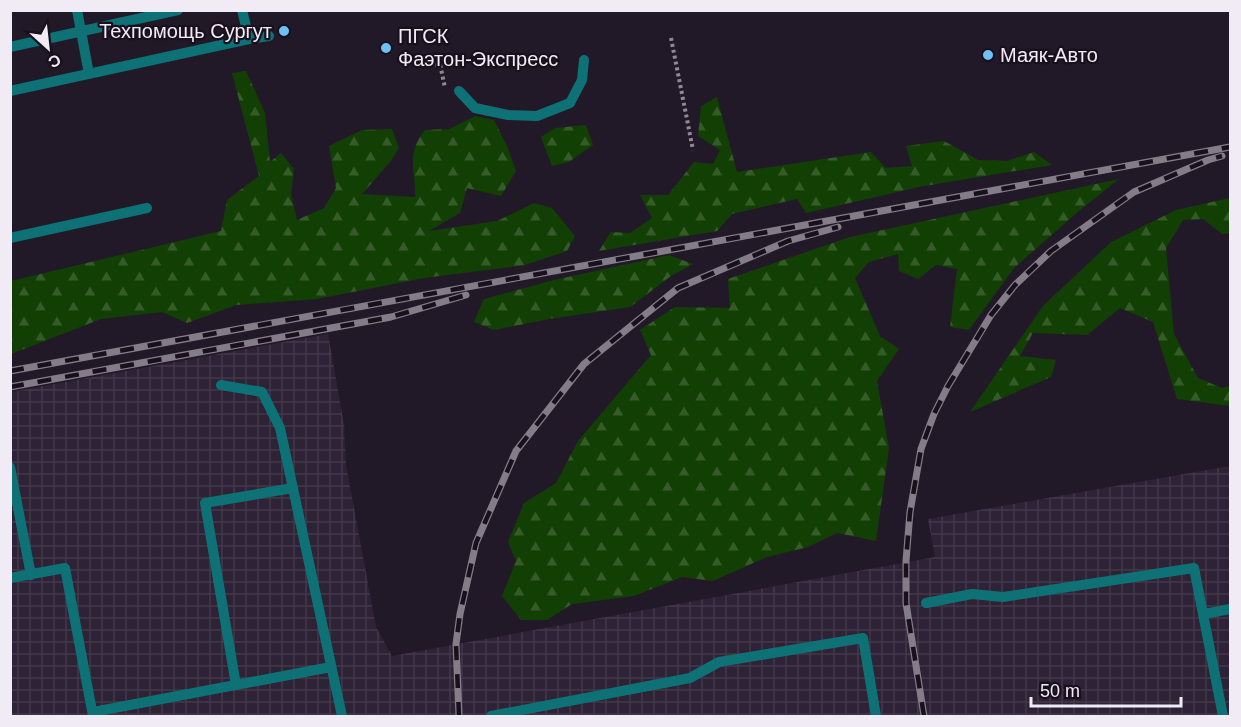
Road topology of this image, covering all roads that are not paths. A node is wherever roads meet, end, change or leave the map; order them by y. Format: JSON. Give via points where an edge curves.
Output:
{"nodes":[{"id":1,"x":76,"y":10,"type":"edge"},
{"id":2,"x":178,"y":10,"type":"edge"},
{"id":3,"x":242,"y":10,"type":"edge"},
{"id":4,"x":81,"y":32,"type":"junction"},
{"id":5,"x":269,"y":36,"type":"dead end"},
{"id":6,"x":249,"y":39,"type":"junction"},
{"id":7,"x":10,"y":47,"type":"edge"},
{"id":8,"x":584,"y":60,"type":"dead end"},
{"id":9,"x":89,"y":74,"type":"junction"},
{"id":10,"x":10,"y":91,"type":"edge"},
{"id":11,"x":459,"y":92,"type":"dead end"},
{"id":12,"x":147,"y":208,"type":"dead end"},
{"id":13,"x":10,"y":238,"type":"edge"},
{"id":14,"x":221,"y":385,"type":"dead end"},
{"id":15,"x":10,"y":467,"type":"edge"},
{"id":16,"x":293,"y":488,"type":"junction"},
{"id":17,"x":31,"y":575,"type":"junction"},
{"id":18,"x":10,"y":578,"type":"edge"},
{"id":19,"x":926,"y":603,"type":"dead end"},
{"id":20,"x":1230,"y":609,"type":"edge"},
{"id":21,"x":1203,"y":614,"type":"junction"},
{"id":22,"x":332,"y":667,"type":"junction"},
{"id":23,"x":236,"y":685,"type":"junction"},
{"id":24,"x":93,"y":714,"type":"edge"},
{"id":25,"x":342,"y":717,"type":"edge"},
{"id":26,"x":491,"y":717,"type":"edge"},
{"id":27,"x":876,"y":717,"type":"edge"},
{"id":28,"x":1223,"y":717,"type":"edge"}],
"edges":[{"from":1,"to":4,"type":"lane"},
{"from":2,"to":4,"type":"lane"},
{"from":3,"to":6,"type":"lane"},
{"from":4,"to":7,"type":"lane"},
{"from":4,"to":9,"type":"lane"},
{"from":5,"to":6,"type":"lane"},
{"from":6,"to":9,"type":"lane"},
{"from":8,"to":11,"type":"lane","via":[[582,80],[570,103],[537,116],[476,108]]},
{"from":9,"to":10,"type":"lane"},
{"from":12,"to":13,"type":"lane"},
{"from":14,"to":16,"type":"lane","via":[[262,392],[280,428]]},
{"from":15,"to":17,"type":"lane"},
{"from":16,"to":22,"type":"lane"},
{"from":16,"to":23,"type":"lane","via":[[205,503]]},
{"from":17,"to":18,"type":"lane"},
{"from":17,"to":24,"type":"lane","via":[[65,568]]},
{"from":19,"to":21,"type":"lane","via":[[972,594],[1004,597],[1194,568]]},
{"from":20,"to":21,"type":"lane"},
{"from":21,"to":28,"type":"lane"},
{"from":22,"to":23,"type":"lane"},
{"from":22,"to":25,"type":"lane"},
{"from":23,"to":24,"type":"lane"},
{"from":26,"to":27,"type":"lane","via":[[690,678],[719,662],[863,638]]}]}
